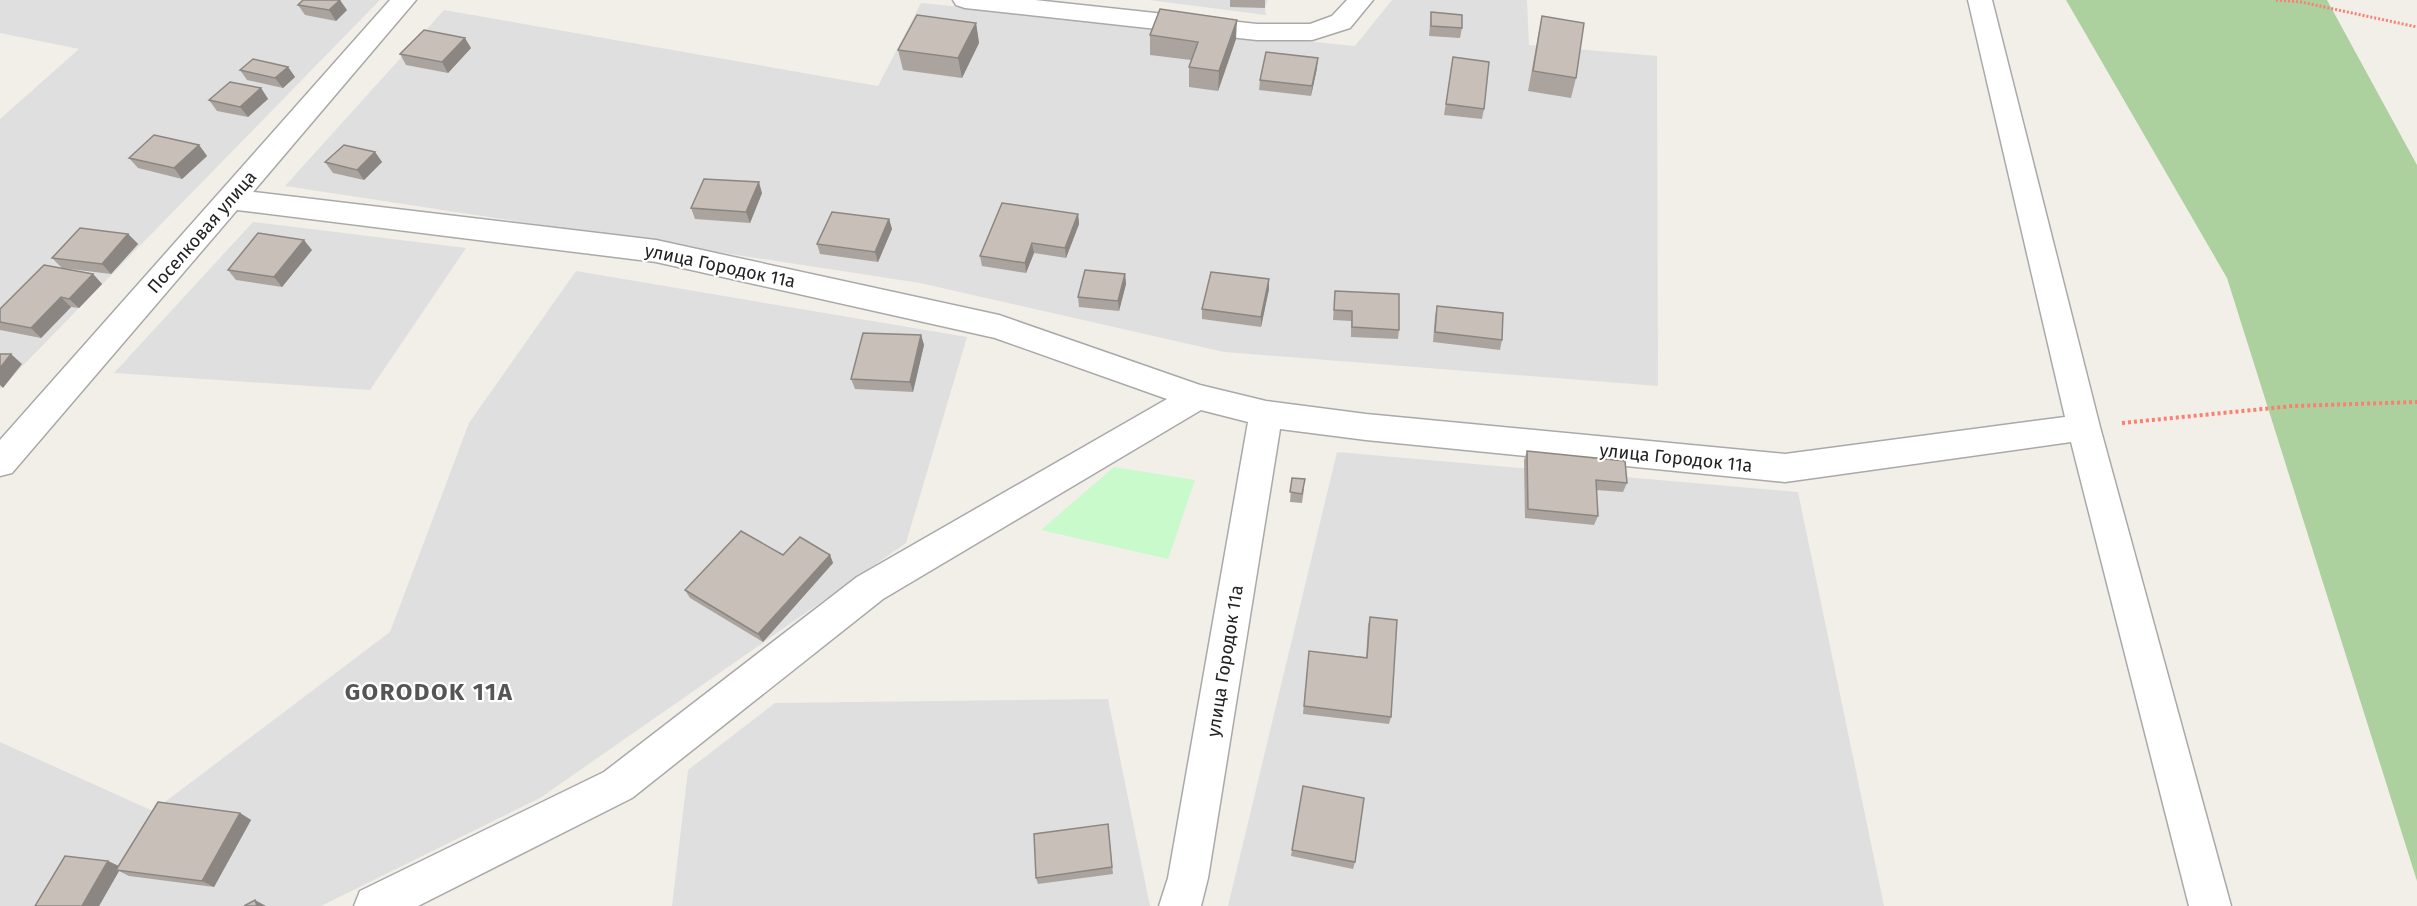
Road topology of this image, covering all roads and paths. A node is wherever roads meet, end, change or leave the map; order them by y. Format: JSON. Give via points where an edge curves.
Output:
{"nodes":[{"id":1,"x":404,"y":0,"type":"edge"},
{"id":2,"x":965,"y":0,"type":"edge"},
{"id":3,"x":1361,"y":0,"type":"edge"},
{"id":4,"x":1980,"y":0,"type":"edge"},
{"id":5,"x":2276,"y":0,"type":"edge"},
{"id":6,"x":2417,"y":27,"type":"edge"},
{"id":7,"x":230,"y":199,"type":"junction"},
{"id":8,"x":1197,"y":396,"type":"junction"},
{"id":9,"x":2417,"y":402,"type":"edge"},
{"id":10,"x":1266,"y":414,"type":"junction"},
{"id":11,"x":2085,"y":427,"type":"junction"},
{"id":12,"x":0,"y":463,"type":"edge"},
{"id":13,"x":375,"y":906,"type":"edge"},
{"id":14,"x":1180,"y":906,"type":"edge"},
{"id":15,"x":2210,"y":906,"type":"edge"}],
"edges":[{"from":1,"to":7,"type":"street","name":"Поселковая улица"},
{"from":2,"to":3,"type":"street","via":[[1257,32],[1312,32],[1341,22]]},
{"from":4,"to":11,"type":"street"},
{"from":5,"to":6,"type":"path"},
{"from":7,"to":8,"type":"street","name":"улица Городок 11а","via":[[656,251],[999,327]]},
{"from":7,"to":12,"type":"street","name":"Поселковая улица"},
{"from":8,"to":10,"type":"street","name":"улица Городок 11а"},
{"from":8,"to":13,"type":"street","via":[[870,588],[618,785]]},
{"from":9,"to":11,"type":"path","via":[[2293,406]]},
{"from":10,"to":11,"type":"street","name":"улица Городок 11а","via":[[1785,468]]},
{"from":10,"to":14,"type":"street","name":"улица Городок 11а","via":[[1188,879]]},
{"from":11,"to":15,"type":"street"}]}
